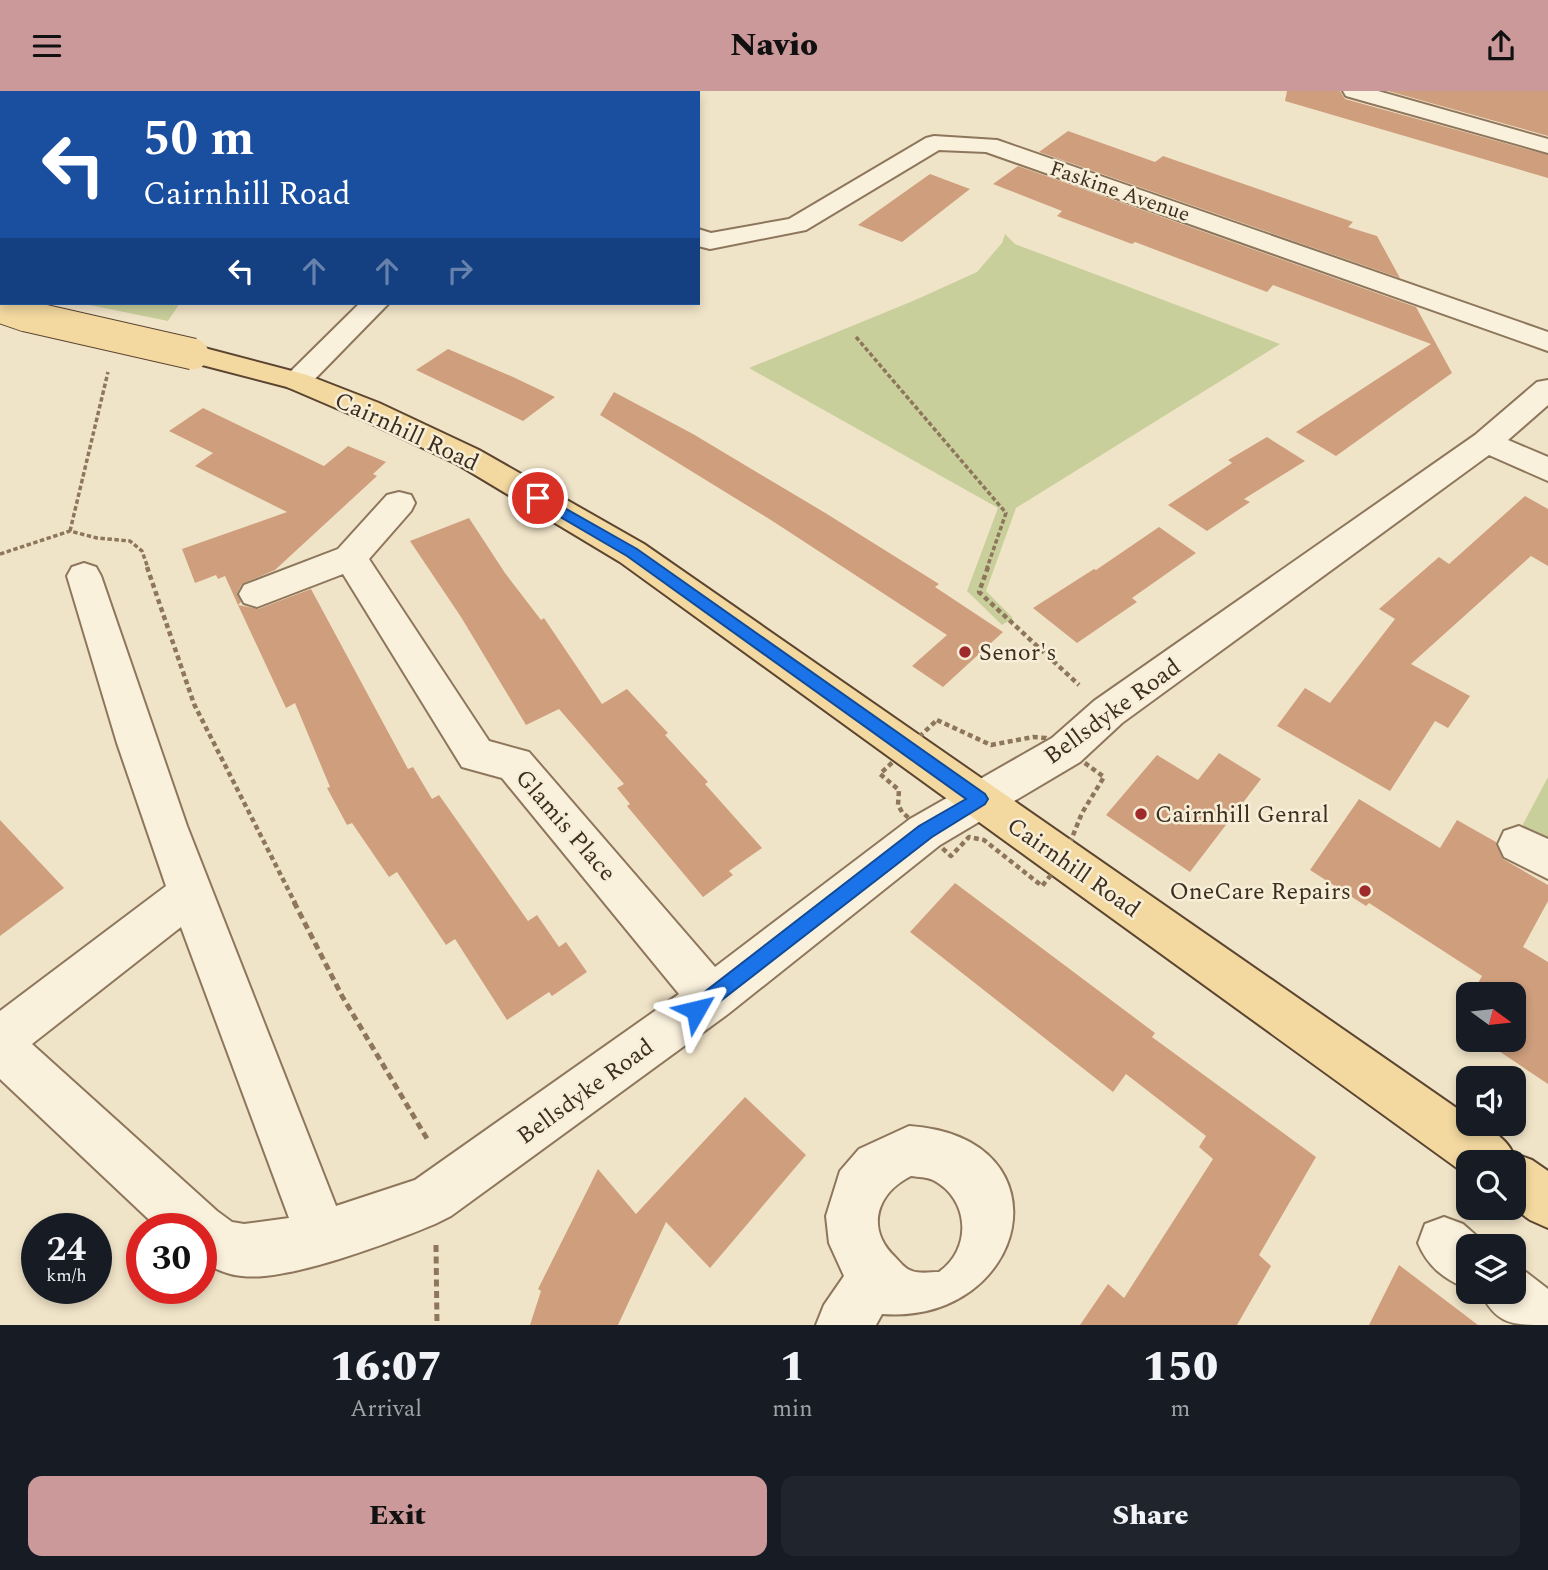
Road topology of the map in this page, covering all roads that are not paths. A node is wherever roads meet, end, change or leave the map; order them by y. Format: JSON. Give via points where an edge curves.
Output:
{"nodes":[{"id":1,"x":1354,"y":91,"type":"edge"},
{"id":2,"x":1548,"y":146,"type":"edge"},
{"id":3,"x":700,"y":238,"type":"edge"},
{"id":4,"x":372,"y":305,"type":"edge"},
{"id":5,"x":0,"y":307,"type":"edge"},
{"id":6,"x":1548,"y":342,"type":"edge"},
{"id":7,"x":297,"y":381,"type":"junction"},
{"id":8,"x":1548,"y":389,"type":"edge"},
{"id":9,"x":1486,"y":442,"type":"junction"},
{"id":10,"x":1548,"y":470,"type":"edge"},
{"id":11,"x":399,"y":503,"type":"dead end"},
{"id":12,"x":350,"y":558,"type":"junction"},
{"id":13,"x":83,"y":576,"type":"dead end"},
{"id":14,"x":257,"y":594,"type":"dead end"},
{"id":15,"x":979,"y":799,"type":"junction"},
{"id":16,"x":190,"y":894,"type":"junction"},
{"id":17,"x":712,"y":999,"type":"junction"},
{"id":18,"x":0,"y":1040,"type":"edge"},
{"id":19,"x":0,"y":1047,"type":"edge"},
{"id":20,"x":1474,"y":1150,"type":"edge"},
{"id":21,"x":1526,"y":1186,"type":"edge"},
{"id":22,"x":1548,"y":1202,"type":"edge"},
{"id":23,"x":181,"y":1213,"type":"edge"},
{"id":24,"x":321,"y":1237,"type":"junction"},
{"id":25,"x":217,"y":1241,"type":"edge"},
{"id":26,"x":875,"y":1276,"type":"dead end"},
{"id":27,"x":1524,"y":1304,"type":"edge"},
{"id":28,"x":1548,"y":1323,"type":"edge"},
{"id":29,"x":844,"y":1325,"type":"edge"}],
"edges":[{"from":1,"to":2,"type":"street"},
{"from":3,"to":6,"type":"street","name":"Faskine Avenue","via":[[710,241],[797,225],[934,143],[989,145]]},
{"from":4,"to":7,"type":"street"},
{"from":5,"to":7,"type":"main road","name":"Cairnhill Road","bridge":true},
{"from":7,"to":15,"type":"main road","name":"Cairnhill Road","via":[[468,457],[632,553]]},
{"from":8,"to":9,"type":"street","name":"Bellsdyke Road"},
{"from":9,"to":10,"type":"street"},
{"from":9,"to":15,"type":"street","name":"Bellsdyke Road","via":[[1108,712],[1066,750]]},
{"from":11,"to":12,"type":"street"},
{"from":12,"to":14,"type":"street"},
{"from":12,"to":17,"type":"street","name":"Glamis Place","via":[[476,755],[515,764]]},
{"from":13,"to":16,"type":"street","via":[[115,684]]},
{"from":15,"to":17,"type":"street","name":"Bellsdyke Road","via":[[925,832]]},
{"from":15,"to":20,"type":"main road","name":"Cairnhill Road"},
{"from":16,"to":18,"type":"street"},
{"from":16,"to":24,"type":"street"},
{"from":17,"to":24,"type":"street","name":"Bellsdyke Road","via":[[433,1199]]},
{"from":19,"to":23,"type":"street","name":"Bellsdyke Road"},
{"from":21,"to":22,"type":"main road"},
{"from":24,"to":25,"type":"street","name":"Bellsdyke Road","via":[[259,1251],[232,1251]]},
{"from":26,"to":29,"type":"street"},
{"from":27,"to":28,"type":"street"}]}
